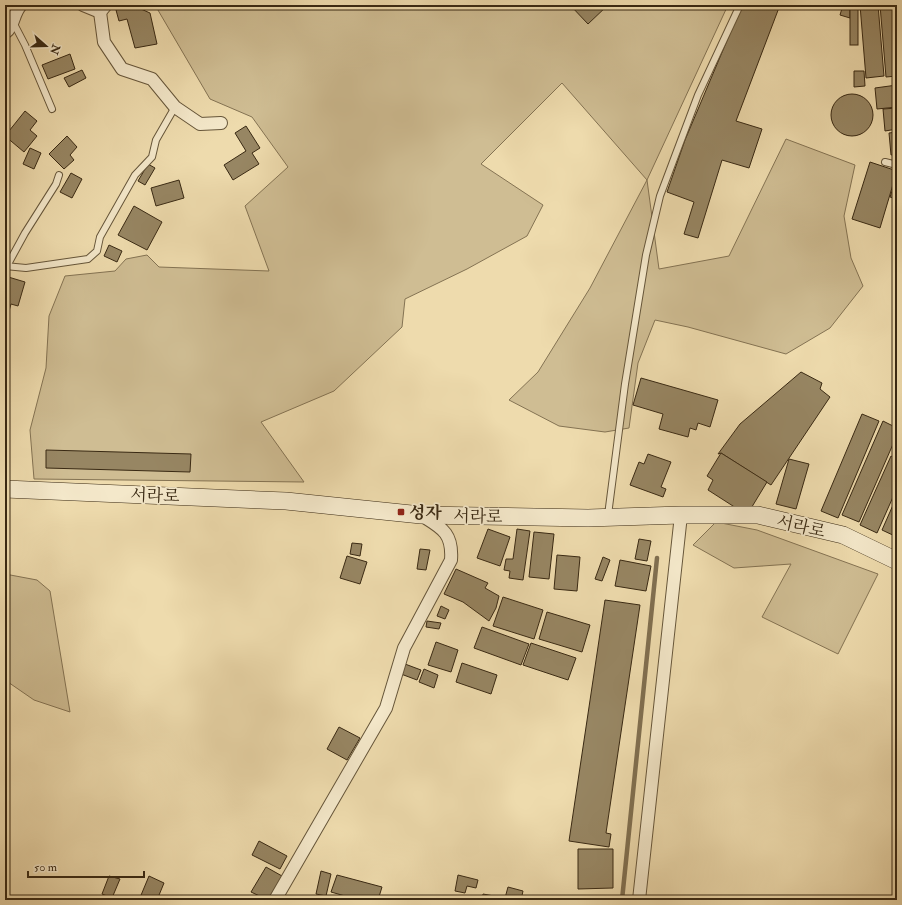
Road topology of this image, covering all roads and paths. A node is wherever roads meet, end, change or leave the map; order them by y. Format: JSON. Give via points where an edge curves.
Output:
{"nodes":[{"id":1,"x":21,"y":5,"type":"edge"},
{"id":2,"x":83,"y":5,"type":"edge"},
{"id":3,"x":740,"y":5,"type":"edge"},
{"id":4,"x":103,"y":8,"type":"edge"},
{"id":5,"x":13,"y":21,"type":"junction"},
{"id":6,"x":5,"y":33,"type":"edge"},
{"id":7,"x":175,"y":107,"type":"junction"},
{"id":8,"x":52,"y":109,"type":"dead end"},
{"id":9,"x":221,"y":123,"type":"dead end"},
{"id":10,"x":885,"y":162,"type":"dead end"},
{"id":11,"x":897,"y":165,"type":"edge"},
{"id":12,"x":59,"y":174,"type":"dead end"},
{"id":13,"x":6,"y":266,"type":"edge"},
{"id":14,"x":5,"y":489,"type":"edge"},
{"id":15,"x":421,"y":515,"type":"junction"},
{"id":16,"x":681,"y":515,"type":"junction"},
{"id":17,"x":608,"y":517,"type":"junction"},
{"id":18,"x":897,"y":560,"type":"edge"},
{"id":19,"x":275,"y":900,"type":"edge"},
{"id":20,"x":639,"y":900,"type":"edge"}],
"edges":[{"from":1,"to":5,"type":"street"},
{"from":2,"to":4,"type":"street"},
{"from":3,"to":17,"type":"lane","via":[[698,95],[660,196],[646,255],[626,376]]},
{"from":4,"to":7,"type":"street","via":[[104,42],[122,69],[152,79]]},
{"from":5,"to":6,"type":"street"},
{"from":5,"to":8,"type":"lane"},
{"from":7,"to":9,"type":"street","via":[[200,124]]},
{"from":7,"to":13,"type":"lane","via":[[156,140],[152,157],[134,175],[100,237],[96,251],[88,260],[26,268]]},
{"from":10,"to":11,"type":"lane"},
{"from":12,"to":13,"type":"lane","via":[[56,184]]},
{"from":14,"to":15,"type":"street","name":"서라로","via":[[286,501]]},
{"from":15,"to":17,"type":"street","name":"서라로"},
{"from":15,"to":19,"type":"street","via":[[444,529],[452,545],[451,560],[404,648],[386,708]]},
{"from":16,"to":17,"type":"street","name":"서라로"},
{"from":16,"to":18,"type":"street","name":"서라로","via":[[758,515],[843,535]]},
{"from":16,"to":20,"type":"street"}]}
